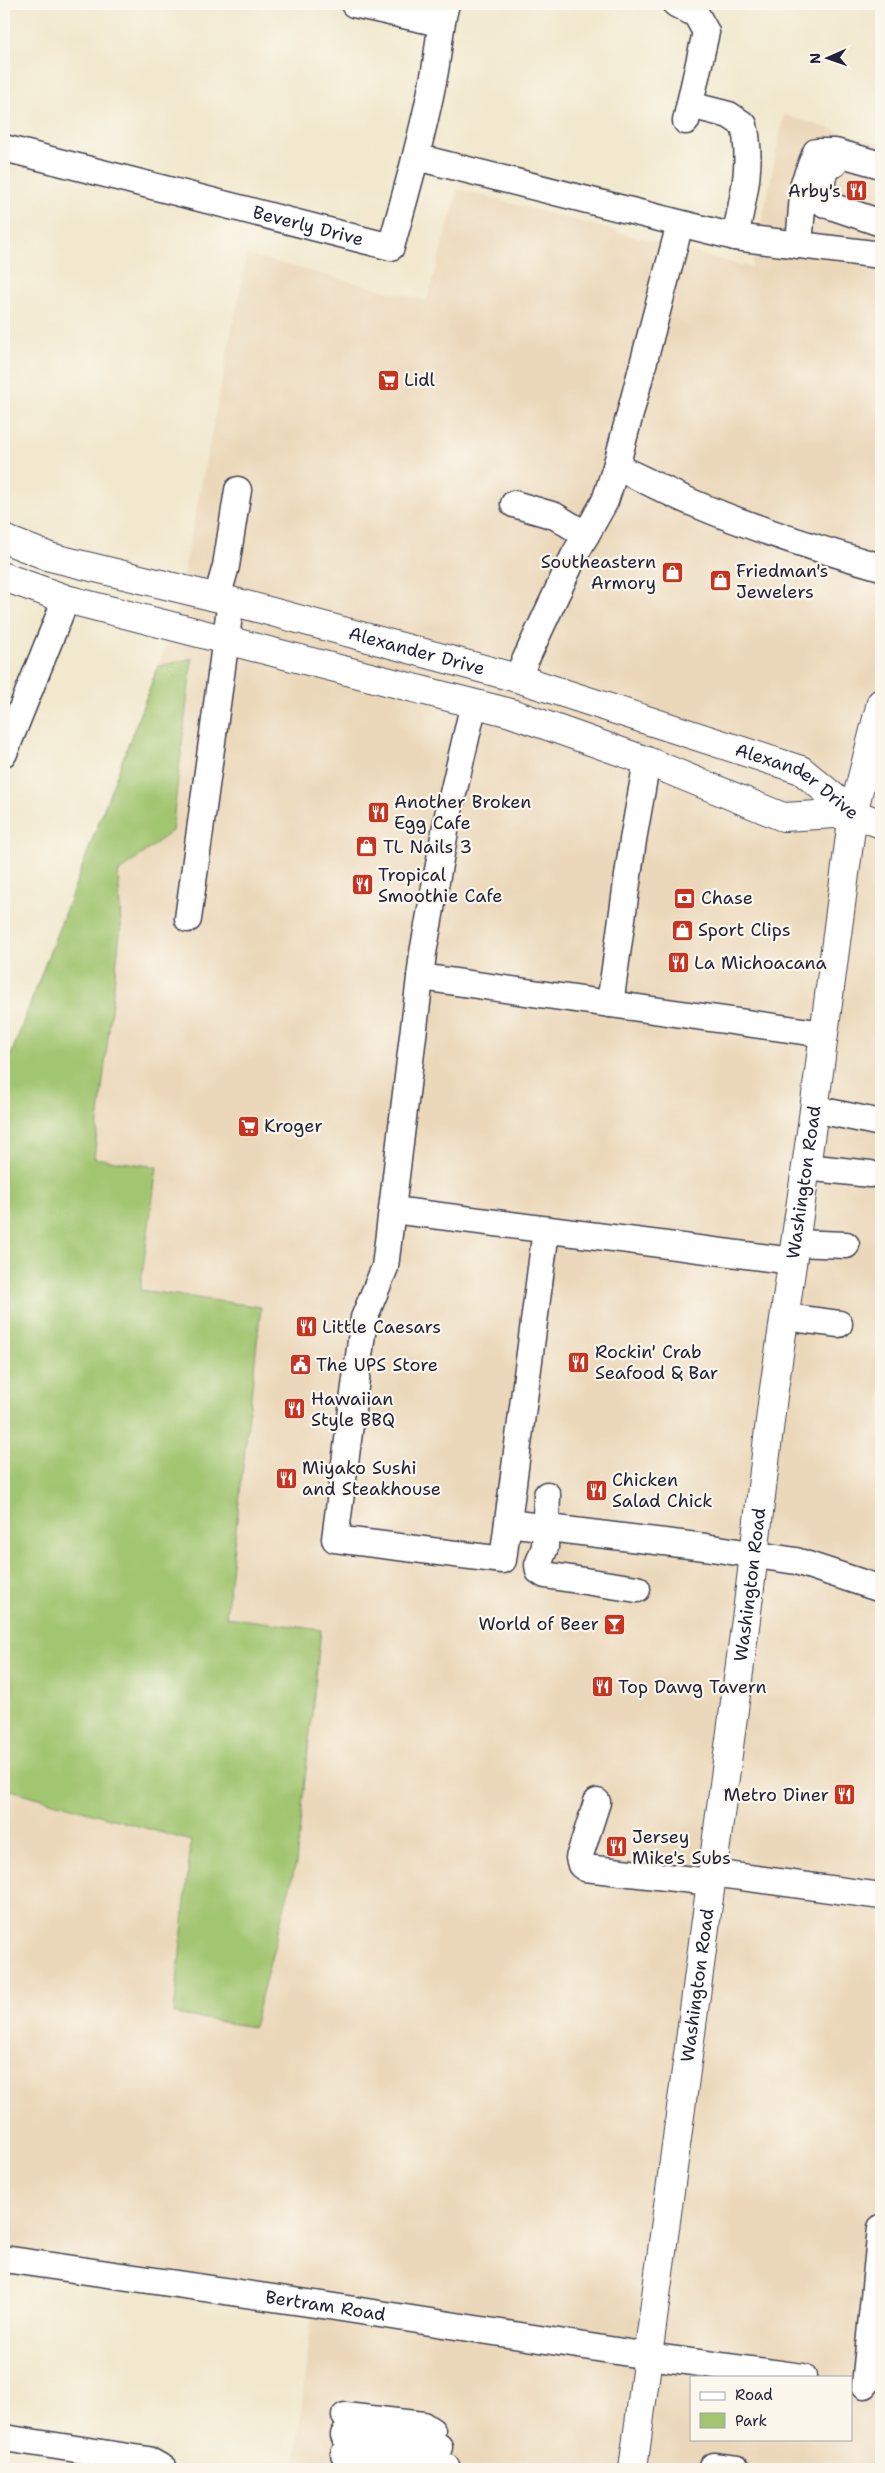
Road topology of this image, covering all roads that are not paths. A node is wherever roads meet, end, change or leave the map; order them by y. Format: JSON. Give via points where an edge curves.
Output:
{"nodes":[{"id":1,"x":676,"y":4,"type":"edge"},
{"id":2,"x":364,"y":5,"type":"edge"},
{"id":3,"x":443,"y":14,"type":"edge"},
{"id":4,"x":4,"y":148,"type":"edge"},
{"id":5,"x":416,"y":157,"type":"junction"},
{"id":6,"x":881,"y":165,"type":"edge"},
{"id":7,"x":881,"y":173,"type":"edge"},
{"id":8,"x":881,"y":223,"type":"edge"},
{"id":9,"x":680,"y":224,"type":"junction"},
{"id":10,"x":735,"y":237,"type":"junction"},
{"id":11,"x":800,"y":245,"type":"junction"},
{"id":12,"x":881,"y":255,"type":"edge"},
{"id":13,"x":616,"y":467,"type":"junction"},
{"id":14,"x":238,"y":490,"type":"dead end"},
{"id":15,"x":514,"y":504,"type":"dead end"},
{"id":16,"x":586,"y":535,"type":"junction"},
{"id":17,"x":4,"y":539,"type":"edge"},
{"id":18,"x":881,"y":567,"type":"edge"},
{"id":19,"x":4,"y":577,"type":"edge"},
{"id":20,"x":66,"y":599,"type":"junction"},
{"id":21,"x":224,"y":599,"type":"junction"},
{"id":22,"x":226,"y":640,"type":"junction"},
{"id":23,"x":517,"y":678,"type":"junction"},
{"id":24,"x":881,"y":703,"type":"edge"},
{"id":25,"x":474,"y":704,"type":"junction"},
{"id":26,"x":4,"y":753,"type":"edge"},
{"id":27,"x":647,"y":761,"type":"junction"},
{"id":28,"x":853,"y":813,"type":"junction"},
{"id":29,"x":881,"y":824,"type":"edge"},
{"id":30,"x":188,"y":919,"type":"dead end"},
{"id":31,"x":421,"y":977,"type":"junction"},
{"id":32,"x":610,"y":1004,"type":"junction"},
{"id":33,"x":824,"y":1034,"type":"junction"},
{"id":34,"x":814,"y":1109,"type":"junction"},
{"id":35,"x":881,"y":1123,"type":"edge"},
{"id":36,"x":806,"y":1167,"type":"junction"},
{"id":37,"x":870,"y":1174,"type":"dead end"},
{"id":38,"x":393,"y":1210,"type":"junction"},
{"id":39,"x":546,"y":1230,"type":"junction"},
{"id":40,"x":846,"y":1245,"type":"dead end"},
{"id":41,"x":794,"y":1252,"type":"junction"},
{"id":42,"x":785,"y":1317,"type":"junction"},
{"id":43,"x":839,"y":1324,"type":"dead end"},
{"id":44,"x":547,"y":1495,"type":"dead end"},
{"id":45,"x":508,"y":1523,"type":"junction"},
{"id":46,"x":546,"y":1528,"type":"junction"},
{"id":47,"x":754,"y":1556,"type":"junction"},
{"id":48,"x":881,"y":1588,"type":"edge"},
{"id":49,"x":636,"y":1589,"type":"dead end"},
{"id":50,"x":596,"y":1802,"type":"dead end"},
{"id":51,"x":712,"y":1878,"type":"junction"},
{"id":52,"x":881,"y":1896,"type":"edge"},
{"id":53,"x":881,"y":2228,"type":"edge"},
{"id":54,"x":4,"y":2259,"type":"edge"},
{"id":55,"x":648,"y":2356,"type":"junction"},
{"id":56,"x":796,"y":2376,"type":"edge"},
{"id":57,"x":866,"y":2385,"type":"edge"},
{"id":58,"x":4,"y":2438,"type":"edge"},
{"id":59,"x":344,"y":2440,"type":"junction"},
{"id":60,"x":164,"y":2469,"type":"edge"},
{"id":61,"x":386,"y":2469,"type":"edge"},
{"id":62,"x":633,"y":2469,"type":"edge"},
{"id":63,"x":712,"y":2469,"type":"edge"},
{"id":64,"x":737,"y":2469,"type":"edge"}],
"edges":[{"from":1,"to":10,"type":"street","via":[[696,14],[706,32],[688,113],[729,115],[744,125],[748,144],[747,178]]},
{"from":2,"to":3,"type":"street","name":"Beverly Drive"},
{"from":3,"to":5,"type":"street","name":"Beverly Drive"},
{"from":4,"to":5,"type":"street","name":"Beverly Drive","via":[[391,247]]},
{"from":5,"to":9,"type":"street"},
{"from":6,"to":11,"type":"street","via":[[835,152],[816,152],[804,184]]},
{"from":7,"to":8,"type":"street","via":[[855,166],[829,165],[825,170],[822,193],[826,204]]},
{"from":9,"to":10,"type":"street"},
{"from":9,"to":13,"type":"street"},
{"from":10,"to":11,"type":"street"},
{"from":11,"to":12,"type":"street"},
{"from":13,"to":16,"type":"street","via":[[605,501]]},
{"from":13,"to":18,"type":"street","via":[[746,524]]},
{"from":14,"to":21,"type":"street"},
{"from":15,"to":16,"type":"street","via":[[554,516]]},
{"from":16,"to":23,"type":"street"},
{"from":17,"to":21,"type":"main road","name":"Alexander Drive","via":[[50,557]]},
{"from":19,"to":20,"type":"main road","name":"Alexander Drive"},
{"from":20,"to":22,"type":"main road","name":"Alexander Drive"},
{"from":20,"to":26,"type":"street"},
{"from":21,"to":22,"type":"street"},
{"from":21,"to":23,"type":"main road","name":"Alexander Drive"},
{"from":22,"to":25,"type":"main road","name":"Alexander Drive"},
{"from":22,"to":30,"type":"street"},
{"from":23,"to":28,"type":"main road","name":"Alexander Drive","via":[[801,770]]},
{"from":24,"to":28,"type":"main road","name":"Washington Road"},
{"from":25,"to":27,"type":"main road","name":"Alexander Drive","via":[[511,713]]},
{"from":25,"to":31,"type":"street","via":[[448,815]]},
{"from":27,"to":28,"type":"main road","name":"Alexander Drive","via":[[783,817]]},
{"from":27,"to":32,"type":"street"},
{"from":28,"to":29,"type":"main road"},
{"from":28,"to":33,"type":"main road","name":"Washington Road"},
{"from":31,"to":32,"type":"street"},
{"from":31,"to":38,"type":"street"},
{"from":32,"to":33,"type":"street"},
{"from":33,"to":34,"type":"main road","name":"Washington Road"},
{"from":34,"to":35,"type":"street"},
{"from":34,"to":36,"type":"main road","name":"Washington Road"},
{"from":36,"to":37,"type":"street"},
{"from":36,"to":41,"type":"main road","name":"Washington Road"},
{"from":38,"to":39,"type":"street"},
{"from":38,"to":45,"type":"street","via":[[385,1267],[364,1318],[336,1539],[504,1560]]},
{"from":39,"to":41,"type":"street"},
{"from":39,"to":45,"type":"street"},
{"from":40,"to":41,"type":"street"},
{"from":41,"to":42,"type":"main road","name":"Washington Road"},
{"from":42,"to":43,"type":"street"},
{"from":42,"to":47,"type":"main road","name":"Washington Road"},
{"from":44,"to":46,"type":"street"},
{"from":45,"to":46,"type":"street"},
{"from":46,"to":47,"type":"street"},
{"from":46,"to":49,"type":"street","via":[[545,1547],[538,1565],[542,1574]]},
{"from":47,"to":48,"type":"street","via":[[796,1561]]},
{"from":47,"to":51,"type":"main road","name":"Washington Road"},
{"from":50,"to":51,"type":"street","via":[[579,1858],[585,1868]]},
{"from":51,"to":52,"type":"street"},
{"from":51,"to":55,"type":"main road","name":"Washington Road"},
{"from":53,"to":57,"type":"street"},
{"from":54,"to":55,"type":"street","name":"Bertram Road"},
{"from":55,"to":56,"type":"street","name":"Bertram Road"},
{"from":55,"to":62,"type":"main road","name":"Washington Road"},
{"from":58,"to":60,"type":"street","via":[[148,2460]]},
{"from":59,"to":59,"type":"street","via":[[423,2426],[439,2448]]},
{"from":59,"to":61,"type":"street"},
{"from":63,"to":64,"type":"street","via":[[713,2466]]}]}
